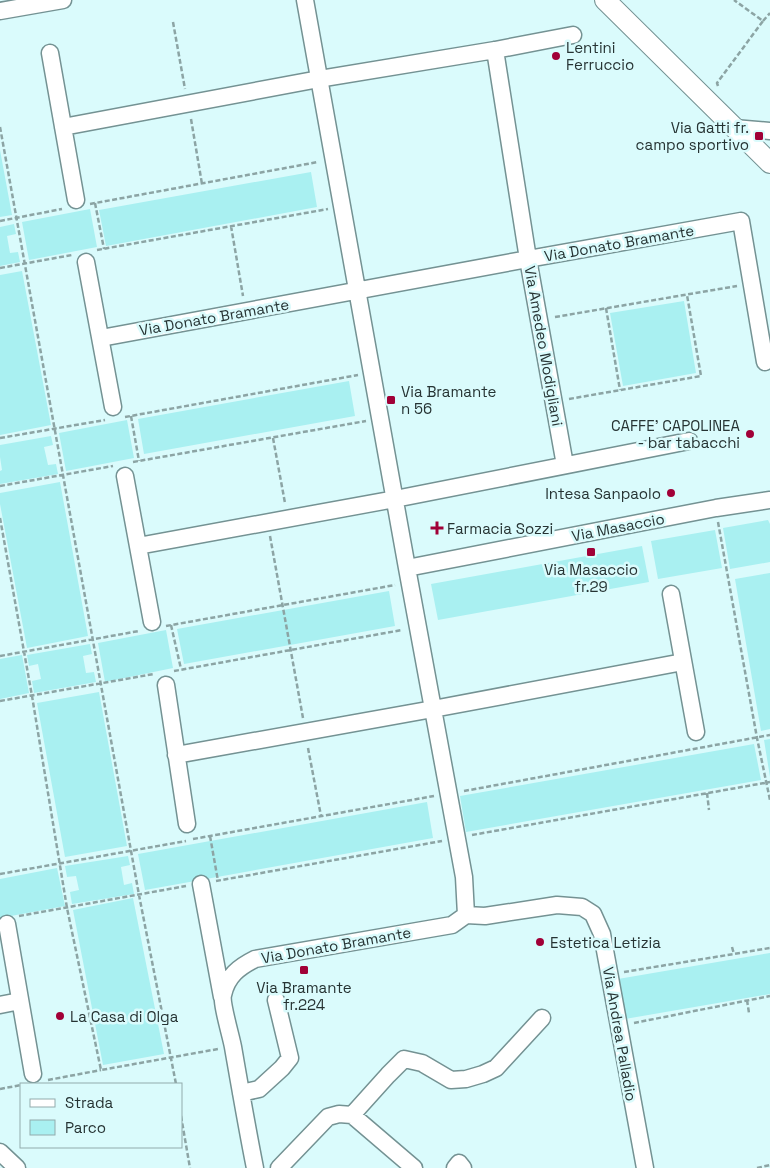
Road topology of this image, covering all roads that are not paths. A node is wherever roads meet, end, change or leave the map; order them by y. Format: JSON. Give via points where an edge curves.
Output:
{"nodes":[{"id":1,"x":62,"y":0,"type":"edge"},
{"id":2,"x":305,"y":0,"type":"edge"},
{"id":3,"x":605,"y":0,"type":"edge"},
{"id":4,"x":0,"y":11,"type":"edge"},
{"id":5,"x":573,"y":35,"type":"dead end"},
{"id":6,"x":495,"y":50,"type":"junction"},
{"id":7,"x":50,"y":53,"type":"dead end"},
{"id":8,"x":319,"y":78,"type":"junction"},
{"id":9,"x":63,"y":127,"type":"junction"},
{"id":10,"x":734,"y":128,"type":"junction"},
{"id":11,"x":770,"y":131,"type":"edge"},
{"id":12,"x":770,"y":163,"type":"edge"},
{"id":13,"x":77,"y":204,"type":"road end"},
{"id":14,"x":86,"y":256,"type":"road end"},
{"id":15,"x":528,"y":259,"type":"junction"},
{"id":16,"x":357,"y":291,"type":"junction"},
{"id":17,"x":100,"y":338,"type":"junction"},
{"id":18,"x":765,"y":362,"type":"dead end"},
{"id":19,"x":114,"y":415,"type":"road end"},
{"id":20,"x":689,"y":441,"type":"dead end"},
{"id":21,"x":565,"y":465,"type":"junction"},
{"id":22,"x":124,"y":468,"type":"road end"},
{"id":23,"x":395,"y":499,"type":"junction"},
{"id":24,"x":770,"y":500,"type":"edge"},
{"id":25,"x":138,"y":546,"type":"junction"},
{"id":26,"x":408,"y":575,"type":"junction"},
{"id":27,"x":671,"y":594,"type":"dead end"},
{"id":28,"x":153,"y":626,"type":"road end"},
{"id":29,"x":683,"y":662,"type":"junction"},
{"id":30,"x":164,"y":677,"type":"road end"},
{"id":31,"x":433,"y":709,"type":"junction"},
{"id":32,"x":696,"y":732,"type":"dead end"},
{"id":33,"x":176,"y":755,"type":"junction"},
{"id":34,"x":187,"y":824,"type":"dead end"},
{"id":35,"x":201,"y":884,"type":"road end"},
{"id":36,"x":582,"y":907,"type":"joint"},
{"id":37,"x":466,"y":915,"type":"junction"},
{"id":38,"x":11,"y":920,"type":"road end"},
{"id":39,"x":222,"y":997,"type":"junction"},
{"id":40,"x":276,"y":1000,"type":"dead end"},
{"id":41,"x":20,"y":1002,"type":"junction"},
{"id":42,"x":0,"y":1005,"type":"edge"},
{"id":43,"x":542,"y":1018,"type":"dead end"},
{"id":44,"x":33,"y":1080,"type":"edge"},
{"id":45,"x":241,"y":1093,"type":"junction"},
{"id":46,"x":352,"y":1115,"type":"junction"},
{"id":47,"x":0,"y":1152,"type":"edge"},
{"id":48,"x":17,"y":1168,"type":"edge"},
{"id":49,"x":255,"y":1168,"type":"edge"},
{"id":50,"x":279,"y":1168,"type":"edge"},
{"id":51,"x":414,"y":1168,"type":"edge"},
{"id":52,"x":455,"y":1168,"type":"edge"},
{"id":53,"x":463,"y":1168,"type":"edge"},
{"id":54,"x":645,"y":1168,"type":"edge"}],
"edges":[{"from":1,"to":4,"type":"street"},
{"from":2,"to":8,"type":"street"},
{"from":3,"to":10,"type":"street"},
{"from":5,"to":6,"type":"street"},
{"from":6,"to":8,"type":"street"},
{"from":6,"to":15,"type":"street","name":"Via Amedeo Modigliani"},
{"from":7,"to":9,"type":"street"},
{"from":8,"to":9,"type":"street"},
{"from":8,"to":16,"type":"street"},
{"from":9,"to":13,"type":"street"},
{"from":10,"to":11,"type":"street"},
{"from":10,"to":12,"type":"street"},
{"from":14,"to":17,"type":"street"},
{"from":15,"to":16,"type":"street","name":"Via Donato Bramante"},
{"from":15,"to":18,"type":"street","name":"Via Donato Bramante","via":[[741,221]]},
{"from":15,"to":21,"type":"street","name":"Via Amedeo Modigliani"},
{"from":16,"to":17,"type":"street","name":"Via Donato Bramante"},
{"from":16,"to":23,"type":"street"},
{"from":17,"to":19,"type":"street"},
{"from":20,"to":21,"type":"street"},
{"from":21,"to":23,"type":"street"},
{"from":22,"to":25,"type":"street"},
{"from":23,"to":25,"type":"street"},
{"from":23,"to":26,"type":"street"},
{"from":24,"to":26,"type":"street","name":"Via Masaccio","via":[[716,508]]},
{"from":25,"to":28,"type":"street"},
{"from":26,"to":31,"type":"street"},
{"from":27,"to":29,"type":"street"},
{"from":29,"to":31,"type":"street"},
{"from":29,"to":32,"type":"street"},
{"from":30,"to":33,"type":"street"},
{"from":31,"to":33,"type":"street"},
{"from":31,"to":37,"type":"street","via":[[464,877]]},
{"from":33,"to":34,"type":"street"},
{"from":35,"to":39,"type":"street"},
{"from":36,"to":37,"type":"street","name":"Via Donato Bramante","via":[[558,905],[485,916]]},
{"from":36,"to":54,"type":"street","name":"Via Andrea Palladio","via":[[593,914],[602,934]]},
{"from":37,"to":39,"type":"street","name":"Via Donato Bramante","via":[[452,925],[255,959],[234,973]]},
{"from":38,"to":41,"type":"street"},
{"from":39,"to":45,"type":"street"},
{"from":40,"to":45,"type":"street","via":[[290,1058],[259,1088]]},
{"from":41,"to":42,"type":"street"},
{"from":41,"to":44,"type":"street"},
{"from":43,"to":46,"type":"street","via":[[496,1068],[483,1074],[451,1080],[422,1063],[404,1059]]},
{"from":45,"to":49,"type":"street"},
{"from":46,"to":50,"type":"street","via":[[328,1117]]},
{"from":46,"to":51,"type":"street"},
{"from":47,"to":48,"type":"street"},
{"from":52,"to":53,"type":"street","via":[[459,1163]]}]}
